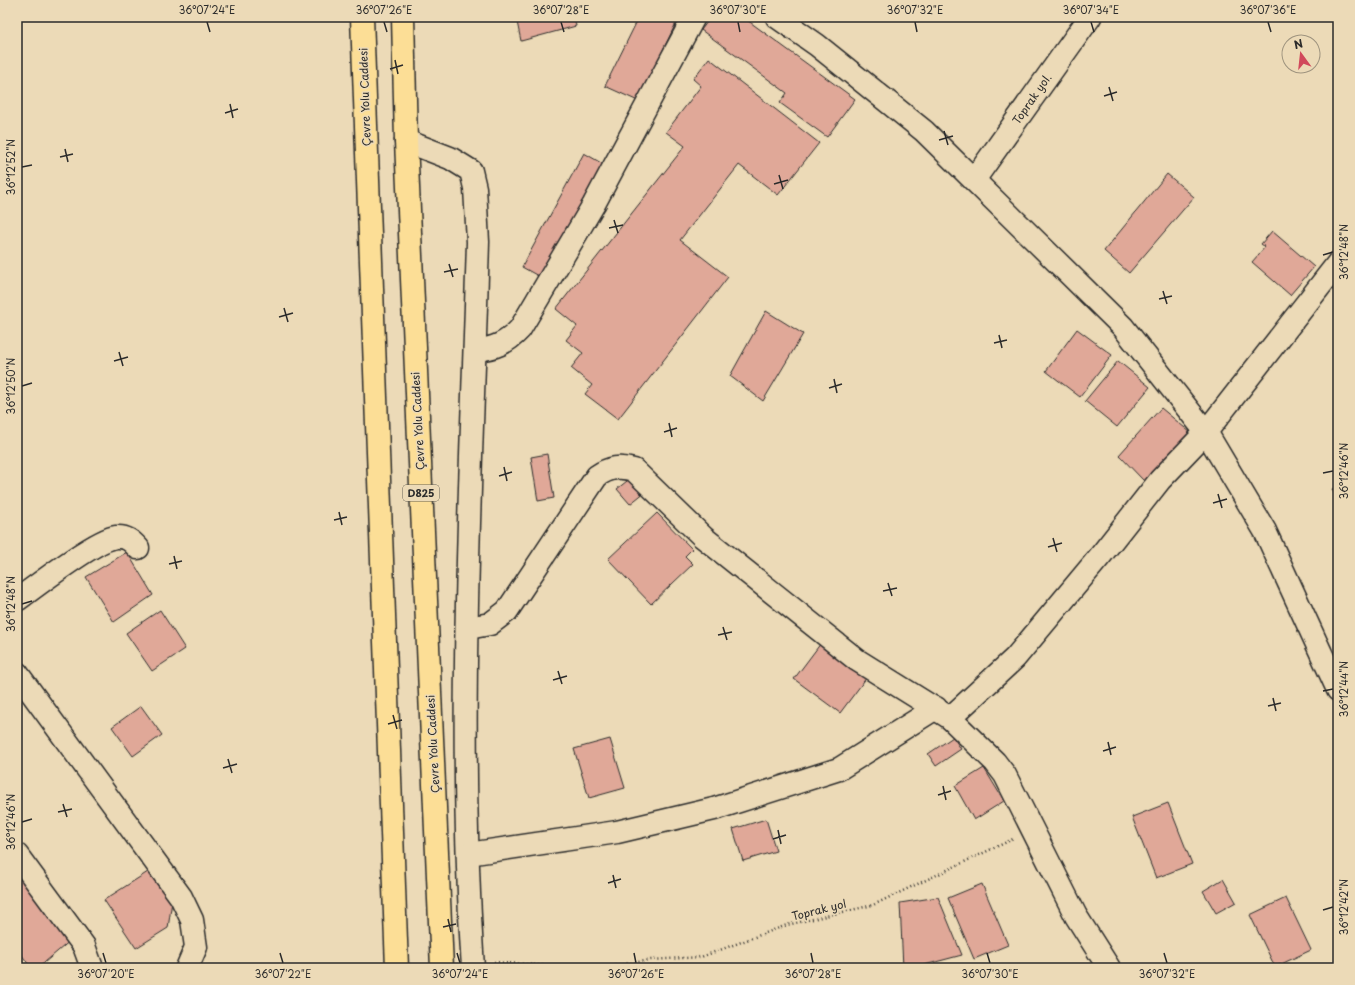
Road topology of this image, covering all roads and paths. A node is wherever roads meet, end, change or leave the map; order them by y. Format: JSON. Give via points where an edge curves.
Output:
{"nodes":[{"id":1,"x":362,"y":17,"type":"edge"},
{"id":2,"x":403,"y":17,"type":"edge"},
{"id":3,"x":694,"y":17,"type":"edge"},
{"id":4,"x":777,"y":17,"type":"edge"},
{"id":5,"x":1090,"y":17,"type":"edge"},
{"id":6,"x":406,"y":141,"type":"junction"},
{"id":7,"x":974,"y":180,"type":"junction"},
{"id":8,"x":1338,"y":263,"type":"edge"},
{"id":9,"x":475,"y":350,"type":"junction"},
{"id":10,"x":1206,"y":432,"type":"junction"},
{"id":11,"x":138,"y":548,"type":"dead end"},
{"id":12,"x":17,"y":600,"type":"edge"},
{"id":13,"x":468,"y":628,"type":"junction"},
{"id":14,"x":17,"y":673,"type":"edge"},
{"id":15,"x":1338,"y":690,"type":"edge"},
{"id":16,"x":943,"y":713,"type":"junction"},
{"id":17,"x":1032,"y":830,"type":"junction"},
{"id":18,"x":468,"y":854,"type":"junction"},
{"id":19,"x":17,"y":855,"type":"edge"},
{"id":20,"x":473,"y":964,"type":"edge"},
{"id":21,"x":92,"y":968,"type":"edge"},
{"id":22,"x":187,"y":968,"type":"edge"},
{"id":23,"x":397,"y":968,"type":"edge"},
{"id":24,"x":442,"y":968,"type":"edge"},
{"id":25,"x":576,"y":968,"type":"edge"},
{"id":26,"x":599,"y":968,"type":"edge"},
{"id":27,"x":1109,"y":968,"type":"edge"}],
"edges":[{"from":1,"to":23,"type":"highway","name":"Çevre Yolu Caddesi"},
{"from":2,"to":6,"type":"highway","name":"Çevre Yolu Caddesi","number":"D825"},
{"from":3,"to":9,"type":"street","via":[[594,204],[520,329],[501,345]]},
{"from":4,"to":7,"type":"street","via":[[817,45],[924,131]]},
{"from":5,"to":7,"type":"street","name":"Toprak yol."},
{"from":6,"to":9,"type":"street","via":[[450,158],[471,171],[475,188],[478,242]]},
{"from":6,"to":24,"type":"highway","name":"Çevre Yolu Caddesi","number":"D825"},
{"from":7,"to":10,"type":"street","via":[[1123,327]]},
{"from":8,"to":10,"type":"street"},
{"from":9,"to":13,"type":"street"},
{"from":10,"to":15,"type":"street","via":[[1265,532]]},
{"from":10,"to":16,"type":"street","via":[[1160,480],[1015,658]]},
{"from":11,"to":12,"type":"street","via":[[123,537],[97,544]]},
{"from":13,"to":16,"type":"street","via":[[490,624],[507,611],[598,476],[614,468],[624,468],[634,470],[703,537],[857,660]]},
{"from":13,"to":18,"type":"street","via":[[465,717]]},
{"from":14,"to":22,"type":"street","via":[[181,897],[192,920],[196,947]]},
{"from":16,"to":17,"type":"street","via":[[1002,771]]},
{"from":16,"to":18,"type":"street","via":[[839,769],[714,809],[617,832]]},
{"from":17,"to":26,"type":"path","name":"Toprak yol","via":[[873,905],[787,926],[701,956]]},
{"from":17,"to":27,"type":"street","via":[[1076,916]]},
{"from":18,"to":20,"type":"street"},
{"from":19,"to":21,"type":"street","via":[[84,946]]},
{"from":20,"to":25,"type":"path"}]}
